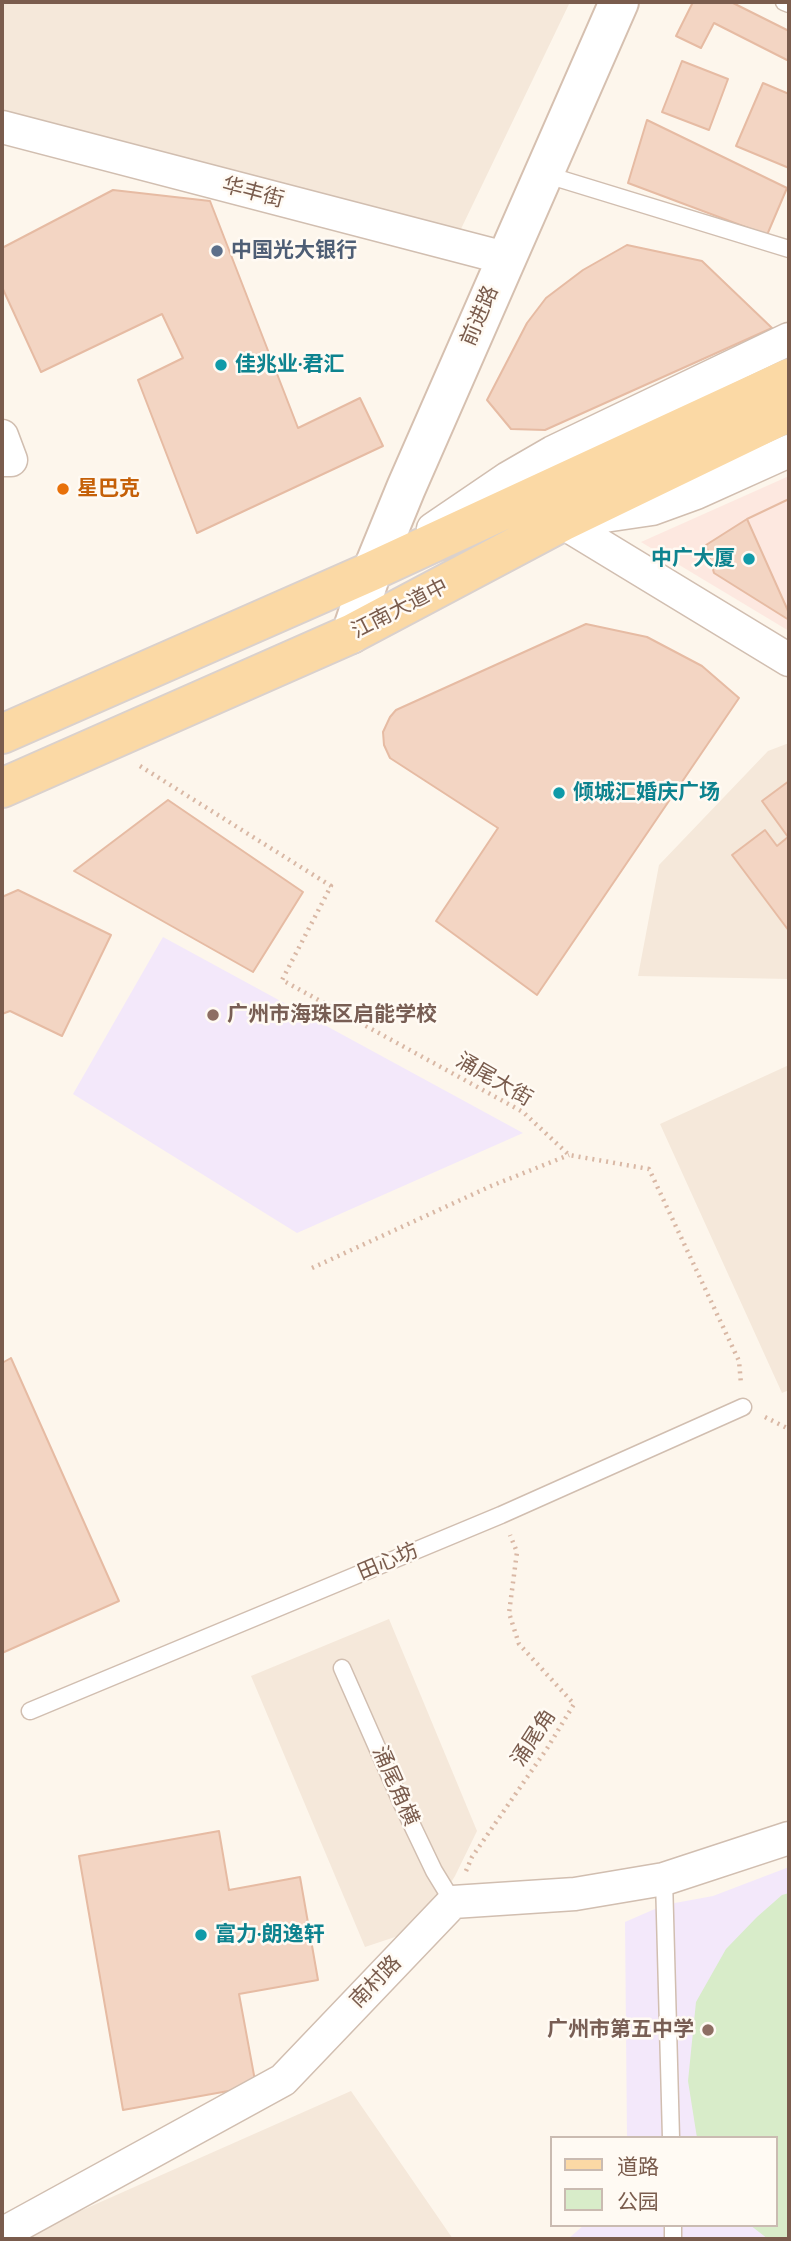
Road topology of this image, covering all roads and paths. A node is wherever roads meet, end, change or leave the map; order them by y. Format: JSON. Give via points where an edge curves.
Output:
{"nodes":[{"id":1,"x":619,"y":2,"type":"edge"},
{"id":2,"x":785,"y":2,"type":"edge"},
{"id":3,"x":789,"y":5,"type":"edge"},
{"id":4,"x":2,"y":127,"type":"edge"},
{"id":5,"x":542,"y":173,"type":"junction"},
{"id":6,"x":789,"y":249,"type":"edge"},
{"id":7,"x":505,"y":258,"type":"junction"},
{"id":8,"x":789,"y":339,"type":"edge"},
{"id":9,"x":789,"y":378,"type":"edge"},
{"id":10,"x":789,"y":412,"type":"edge"},
{"id":11,"x":2,"y":436,"type":"edge"},
{"id":12,"x":789,"y":451,"type":"edge"},
{"id":13,"x":2,"y":460,"type":"edge"},
{"id":14,"x":562,"y":522,"type":"junction"},
{"id":15,"x":372,"y":571,"type":"junction"},
{"id":16,"x":351,"y":634,"type":"junction"},
{"id":17,"x":789,"y":660,"type":"edge"},
{"id":18,"x":2,"y":734,"type":"edge"},
{"id":19,"x":103,"y":743,"type":"junction"},
{"id":20,"x":2,"y":789,"type":"edge"},
{"id":21,"x":569,"y":1155,"type":"junction"},
{"id":22,"x":312,"y":1269,"type":"dead end"},
{"id":23,"x":743,"y":1407,"type":"joint"},
{"id":24,"x":501,"y":1515,"type":"junction"},
{"id":25,"x":342,"y":1668,"type":"dead end"},
{"id":26,"x":30,"y":1711,"type":"dead end"},
{"id":27,"x":789,"y":1838,"type":"edge"},
{"id":28,"x":664,"y":1879,"type":"junction"},
{"id":29,"x":453,"y":1902,"type":"junction"},
{"id":30,"x":671,"y":2136,"type":"edge"},
{"id":31,"x":2,"y":2234,"type":"edge"}],
"edges":[{"from":1,"to":5,"type":"main road","name":"前进路"},
{"from":2,"to":3,"type":"lane"},
{"from":4,"to":7,"type":"street","name":"华丰街"},
{"from":5,"to":6,"type":"lane"},
{"from":5,"to":7,"type":"main road","name":"前进路"},
{"from":7,"to":15,"type":"main road","name":"前进路"},
{"from":8,"to":15,"type":"street","via":[[553,452]]},
{"from":9,"to":15,"type":"main road"},
{"from":10,"to":14,"type":"main road","name":"江南大道中"},
{"from":11,"to":13,"type":"street","via":[[11,460]]},
{"from":12,"to":14,"type":"street","via":[[652,509]]},
{"from":14,"to":16,"type":"main road","name":"江南大道中"},
{"from":14,"to":17,"type":"street"},
{"from":15,"to":16,"type":"main road","name":"前进路"},
{"from":15,"to":18,"type":"main road"},
{"from":16,"to":19,"type":"main road","name":"江南大道中"},
{"from":19,"to":20,"type":"main road","name":"江南大道中"},
{"from":19,"to":21,"type":"path","name":"涌尾大街","via":[[331,886],[282,980],[523,1112]]},
{"from":21,"to":22,"type":"path"},
{"from":21,"to":23,"type":"path","via":[[649,1169],[739,1361]]},
{"from":23,"to":24,"type":"lane","name":"田心坊"},
{"from":24,"to":26,"type":"lane","name":"田心坊"},
{"from":24,"to":29,"type":"path","name":"涌尾角","via":[[517,1552],[509,1613],[519,1644],[575,1704],[472,1857]]},
{"from":25,"to":29,"type":"lane","name":"涌尾角横","via":[[407,1815]]},
{"from":27,"to":28,"type":"street"},
{"from":28,"to":29,"type":"street","via":[[575,1895]]},
{"from":28,"to":30,"type":"lane"},
{"from":29,"to":31,"type":"street","name":"南村路","via":[[283,2080]]}]}
